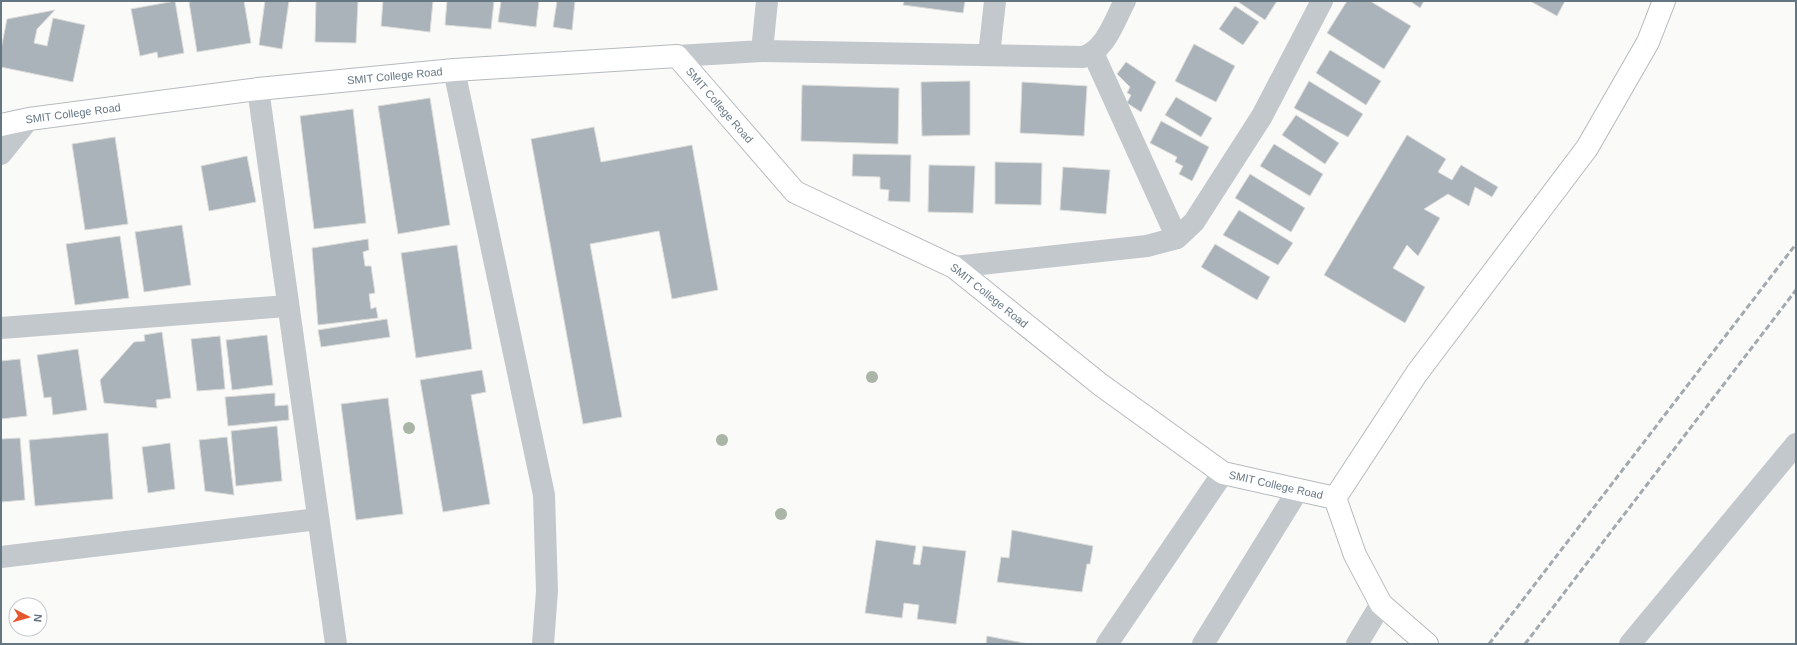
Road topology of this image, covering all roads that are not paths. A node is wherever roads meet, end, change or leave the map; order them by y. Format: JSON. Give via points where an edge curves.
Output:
{"nodes":[{"id":1,"x":767,"y":1,"type":"edge"},
{"id":2,"x":996,"y":1,"type":"edge"},
{"id":3,"x":1126,"y":1,"type":"edge"},
{"id":4,"x":1322,"y":1,"type":"edge"},
{"id":5,"x":1664,"y":1,"type":"edge"},
{"id":6,"x":762,"y":51,"type":"junction"},
{"id":7,"x":1093,"y":53,"type":"junction"},
{"id":8,"x":989,"y":55,"type":"junction"},
{"id":9,"x":677,"y":56,"type":"junction"},
{"id":10,"x":454,"y":70,"type":"junction"},
{"id":11,"x":258,"y":89,"type":"junction"},
{"id":12,"x":29,"y":119,"type":"junction"},
{"id":13,"x":1,"y":125,"type":"edge"},
{"id":14,"x":1,"y":154,"type":"edge"},
{"id":15,"x":1177,"y":238,"type":"junction"},
{"id":16,"x":954,"y":267,"type":"junction"},
{"id":17,"x":287,"y":306,"type":"junction"},
{"id":18,"x":1,"y":328,"type":"edge"},
{"id":19,"x":1796,"y":444,"type":"edge"},
{"id":20,"x":1223,"y":473,"type":"junction"},
{"id":21,"x":1298,"y":490,"type":"junction"},
{"id":22,"x":1335,"y":498,"type":"junction"},
{"id":23,"x":318,"y":519,"type":"junction"},
{"id":24,"x":1,"y":557,"type":"edge"},
{"id":25,"x":1381,"y":604,"type":"junction"},
{"id":26,"x":336,"y":644,"type":"edge"},
{"id":27,"x":543,"y":644,"type":"edge"},
{"id":28,"x":1107,"y":644,"type":"edge"},
{"id":29,"x":1203,"y":644,"type":"edge"},
{"id":30,"x":1357,"y":644,"type":"edge"},
{"id":31,"x":1427,"y":644,"type":"edge"},
{"id":32,"x":1630,"y":644,"type":"edge"}],
"edges":[{"from":1,"to":6,"type":"street"},
{"from":2,"to":8,"type":"street"},
{"from":3,"to":7,"type":"street","via":[[1101,45]]},
{"from":4,"to":15,"type":"street","via":[[1262,116],[1194,222]]},
{"from":5,"to":22,"type":"main road","via":[[1648,42],[1587,148],[1417,373]]},
{"from":6,"to":8,"type":"street"},
{"from":6,"to":9,"type":"street"},
{"from":7,"to":8,"type":"street","via":[[1083,57]]},
{"from":7,"to":15,"type":"street"},
{"from":9,"to":10,"type":"main road","name":"SMIT College Road"},
{"from":9,"to":16,"type":"main road","name":"SMIT College Road","via":[[795,192]]},
{"from":10,"to":11,"type":"main road","name":"SMIT College Road"},
{"from":10,"to":27,"type":"street","via":[[544,495],[547,592]]},
{"from":11,"to":12,"type":"main road","name":"SMIT College Road"},
{"from":11,"to":17,"type":"street"},
{"from":12,"to":13,"type":"main road","name":"SMIT College Road"},
{"from":12,"to":14,"type":"street"},
{"from":15,"to":16,"type":"street","via":[[1147,246]]},
{"from":16,"to":20,"type":"main road","name":"SMIT College Road","via":[[1101,385]]},
{"from":17,"to":18,"type":"street"},
{"from":17,"to":23,"type":"street"},
{"from":19,"to":32,"type":"street"},
{"from":20,"to":21,"type":"main road","name":"SMIT College Road"},
{"from":20,"to":28,"type":"street"},
{"from":21,"to":22,"type":"main road","name":"SMIT College Road"},
{"from":21,"to":29,"type":"street"},
{"from":22,"to":25,"type":"main road","via":[[1355,555]]},
{"from":23,"to":24,"type":"street"},
{"from":23,"to":26,"type":"street"},
{"from":25,"to":30,"type":"street"},
{"from":25,"to":31,"type":"main road"}]}
